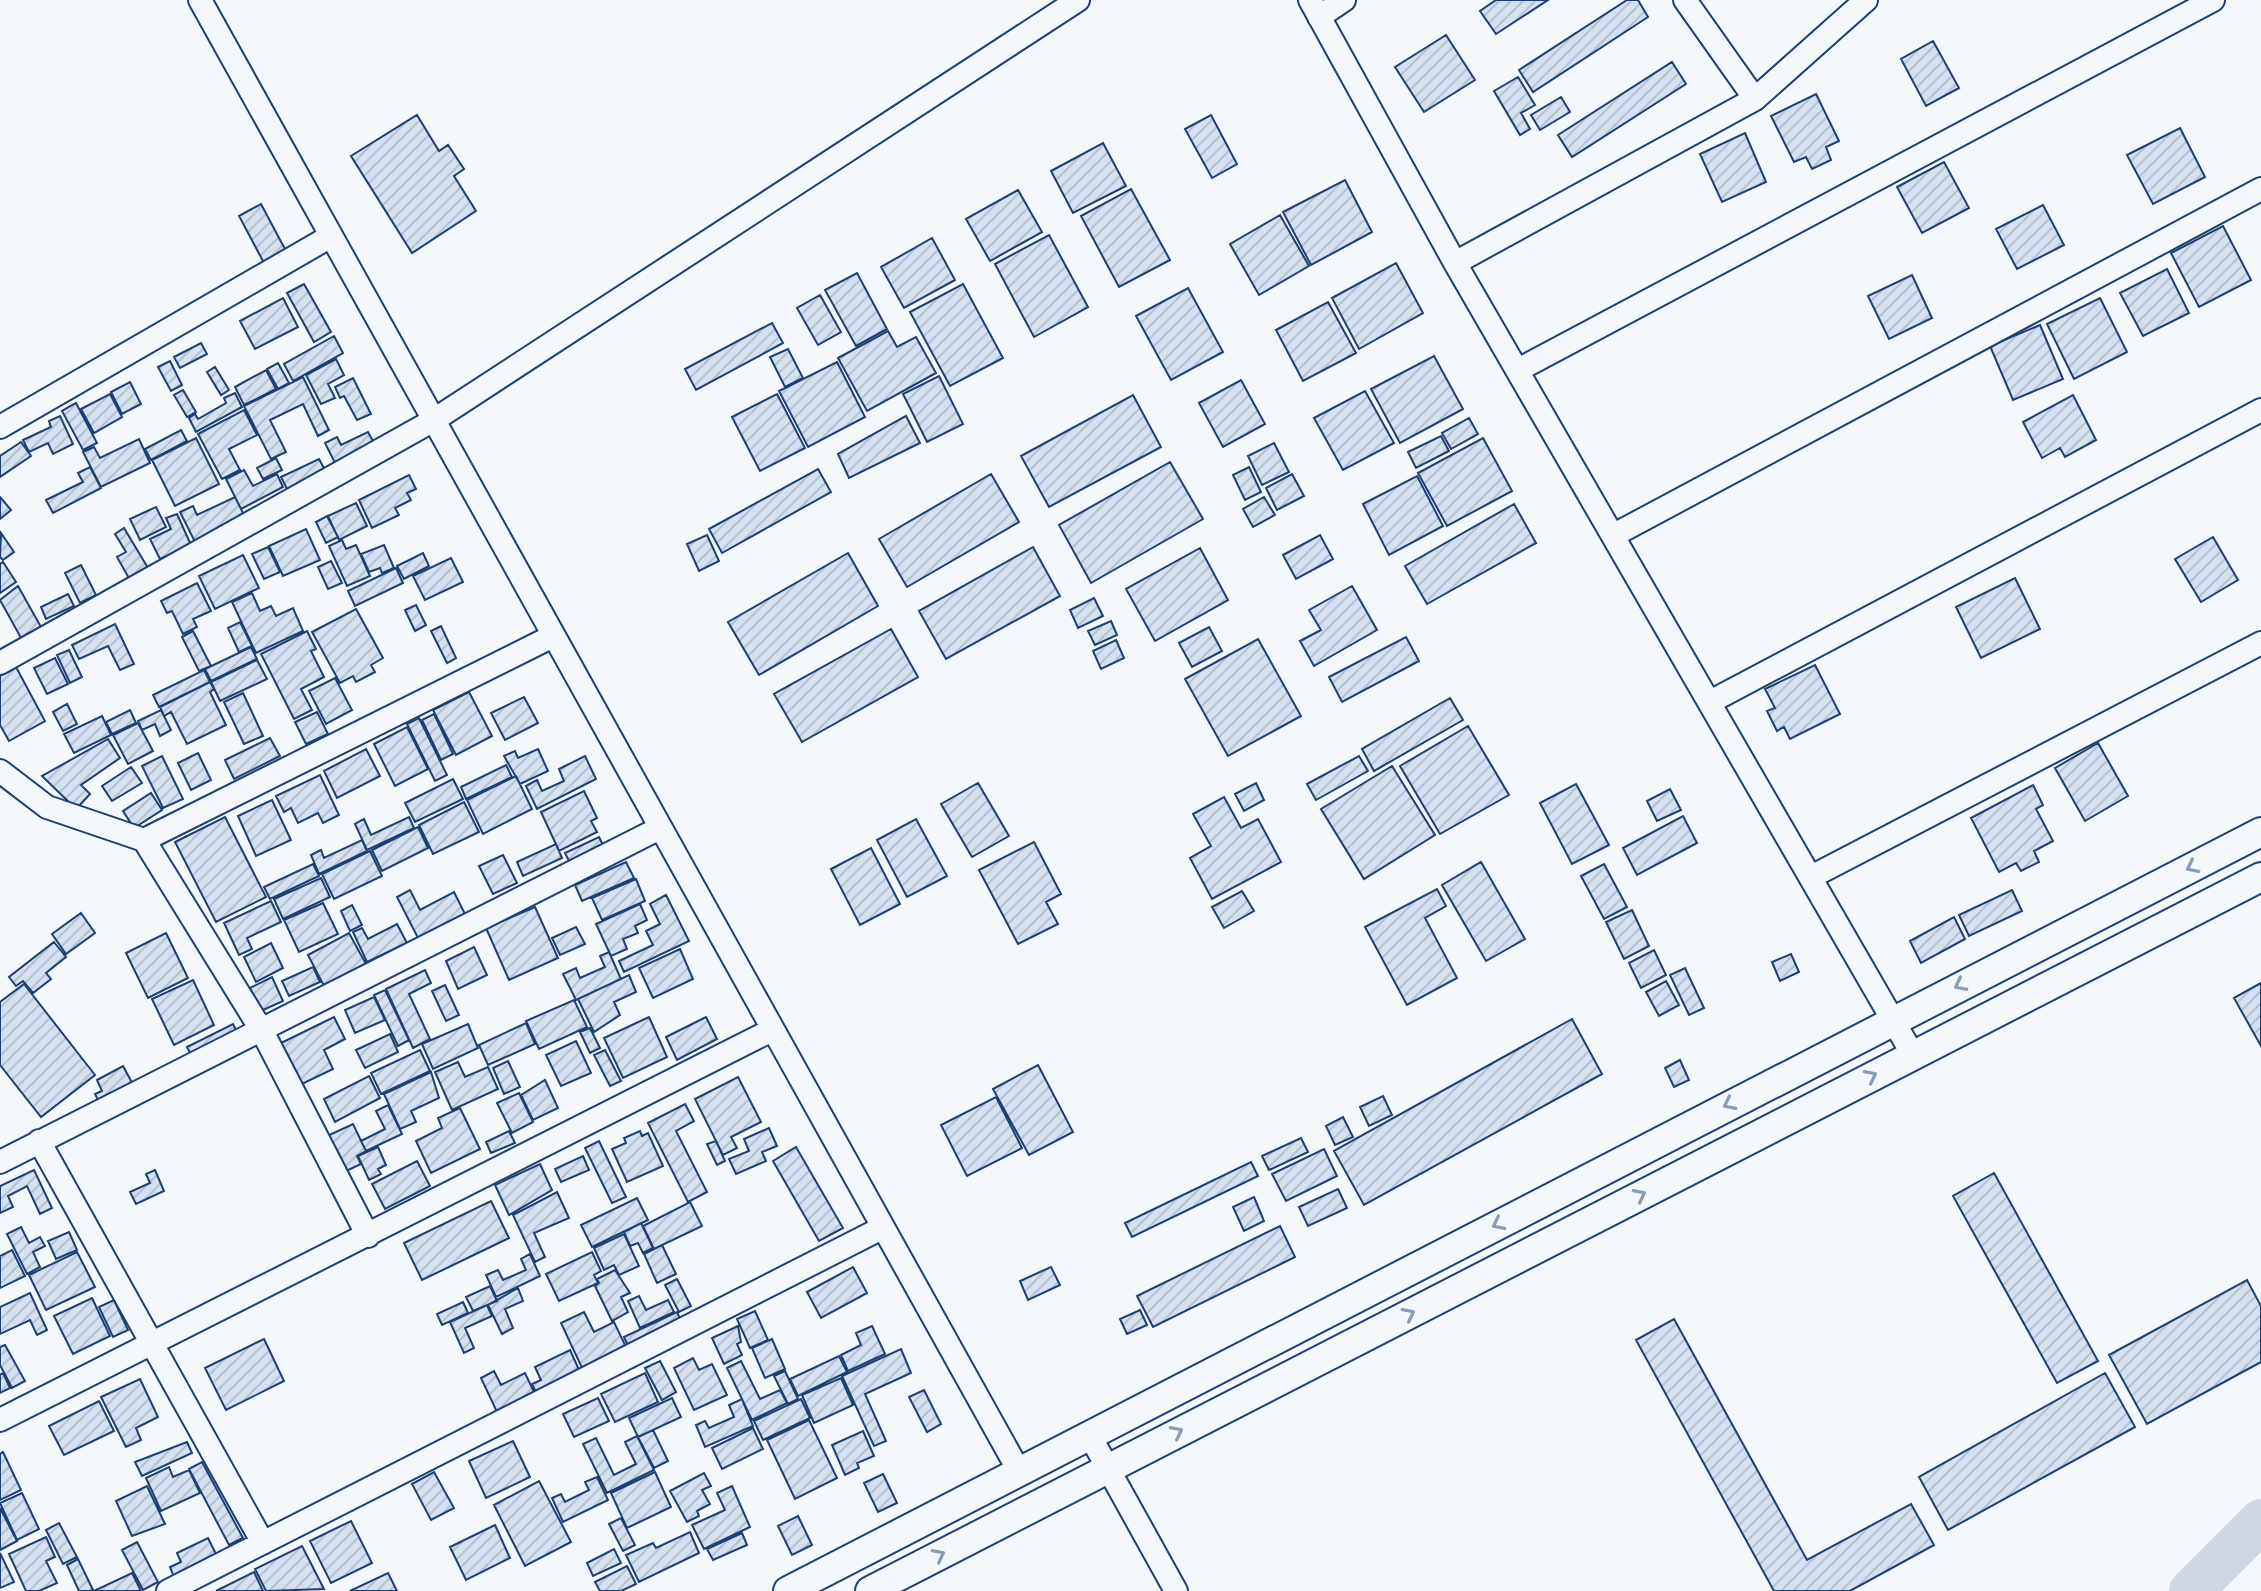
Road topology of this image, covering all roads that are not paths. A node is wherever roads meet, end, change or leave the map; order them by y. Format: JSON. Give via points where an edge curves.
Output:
{"nodes":[{"id":1,"x":200,"y":0,"type":"edge"},
{"id":2,"x":1078,"y":0,"type":"edge"},
{"id":3,"x":1344,"y":0,"type":"edge"},
{"id":4,"x":1685,"y":0,"type":"edge"},
{"id":5,"x":1866,"y":0,"type":"edge"},
{"id":6,"x":2213,"y":0,"type":"edge"},
{"id":7,"x":1314,"y":9,"type":"edge"},
{"id":8,"x":1755,"y":99,"type":"junction"},
{"id":9,"x":2261,"y":189,"type":"edge"},
{"id":10,"x":331,"y":236,"type":"junction"},
{"id":11,"x":1455,"y":263,"type":"junction"},
{"id":12,"x":1518,"y":370,"type":"junction"},
{"id":13,"x":2261,"y":410,"type":"edge"},
{"id":14,"x":434,"y":420,"type":"junction"},
{"id":15,"x":0,"y":427,"type":"edge"},
{"id":16,"x":1614,"y":535,"type":"junction"},
{"id":17,"x":553,"y":636,"type":"junction"},
{"id":18,"x":2261,"y":643,"type":"edge"},
{"id":19,"x":0,"y":663,"type":"edge"},
{"id":20,"x":1710,"y":702,"type":"junction"},
{"id":21,"x":0,"y":771,"type":"edge"},
{"id":22,"x":660,"y":828,"type":"junction"},
{"id":23,"x":2261,"y":832,"type":"edge"},
{"id":24,"x":144,"y":840,"type":"junction"},
{"id":25,"x":1811,"y":877,"type":"junction"},
{"id":26,"x":2261,"y":877,"type":"edge"},
{"id":27,"x":1893,"y":1019,"type":"junction"},
{"id":28,"x":772,"y":1030,"type":"junction"},
{"id":29,"x":262,"y":1031,"type":"junction"},
{"id":30,"x":1913,"y":1055,"type":"junction"},
{"id":31,"x":39,"y":1141,"type":"junction"},
{"id":32,"x":0,"y":1162,"type":"edge"},
{"id":33,"x":882,"y":1228,"type":"junction"},
{"id":34,"x":368,"y":1236,"type":"junction"},
{"id":35,"x":152,"y":1343,"type":"junction"},
{"id":36,"x":0,"y":1420,"type":"edge"},
{"id":37,"x":1090,"y":1436,"type":"junction"},
{"id":38,"x":1108,"y":1468,"type":"junction"},
{"id":39,"x":1020,"y":1473,"type":"junction"},
{"id":40,"x":263,"y":1543,"type":"junction"},
{"id":41,"x":168,"y":1591,"type":"edge"},
{"id":42,"x":788,"y":1591,"type":"edge"},
{"id":43,"x":870,"y":1591,"type":"edge"},
{"id":44,"x":1176,"y":1591,"type":"edge"}],
"edges":[{"from":1,"to":10,"type":"street"},
{"from":2,"to":14,"type":"street"},
{"from":3,"to":7,"type":"street"},
{"from":4,"to":8,"type":"street"},
{"from":5,"to":8,"type":"street"},
{"from":6,"to":12,"type":"street"},
{"from":7,"to":11,"type":"street"},
{"from":8,"to":11,"type":"street"},
{"from":9,"to":16,"type":"street"},
{"from":10,"to":14,"type":"street"},
{"from":10,"to":15,"type":"street"},
{"from":11,"to":12,"type":"street"},
{"from":12,"to":16,"type":"street"},
{"from":13,"to":20,"type":"street"},
{"from":14,"to":17,"type":"street"},
{"from":14,"to":19,"type":"street"},
{"from":16,"to":20,"type":"street"},
{"from":17,"to":22,"type":"street"},
{"from":17,"to":24,"type":"street"},
{"from":18,"to":25,"type":"street"},
{"from":20,"to":25,"type":"street"},
{"from":21,"to":24,"type":"street","via":[[47,807]]},
{"from":22,"to":28,"type":"street"},
{"from":22,"to":29,"type":"street"},
{"from":23,"to":27,"type":"street","one_way":true},
{"from":24,"to":29,"type":"street"},
{"from":25,"to":27,"type":"street"},
{"from":26,"to":30,"type":"street"},
{"from":27,"to":30,"type":"street"},
{"from":27,"to":37,"type":"street","one_way":true},
{"from":28,"to":33,"type":"street"},
{"from":28,"to":34,"type":"street"},
{"from":29,"to":31,"type":"street"},
{"from":29,"to":34,"type":"street"},
{"from":38,"to":30,"type":"street","one_way":true},
{"from":31,"to":32,"type":"street"},
{"from":31,"to":35,"type":"street"},
{"from":33,"to":39,"type":"street"},
{"from":33,"to":40,"type":"street"},
{"from":34,"to":35,"type":"street"},
{"from":35,"to":36,"type":"street"},
{"from":35,"to":40,"type":"street"},
{"from":37,"to":38,"type":"street"},
{"from":37,"to":39,"type":"street"},
{"from":43,"to":38,"type":"street","one_way":true},
{"from":38,"to":44,"type":"street"},
{"from":39,"to":42,"type":"street"},
{"from":40,"to":41,"type":"street"}]}
